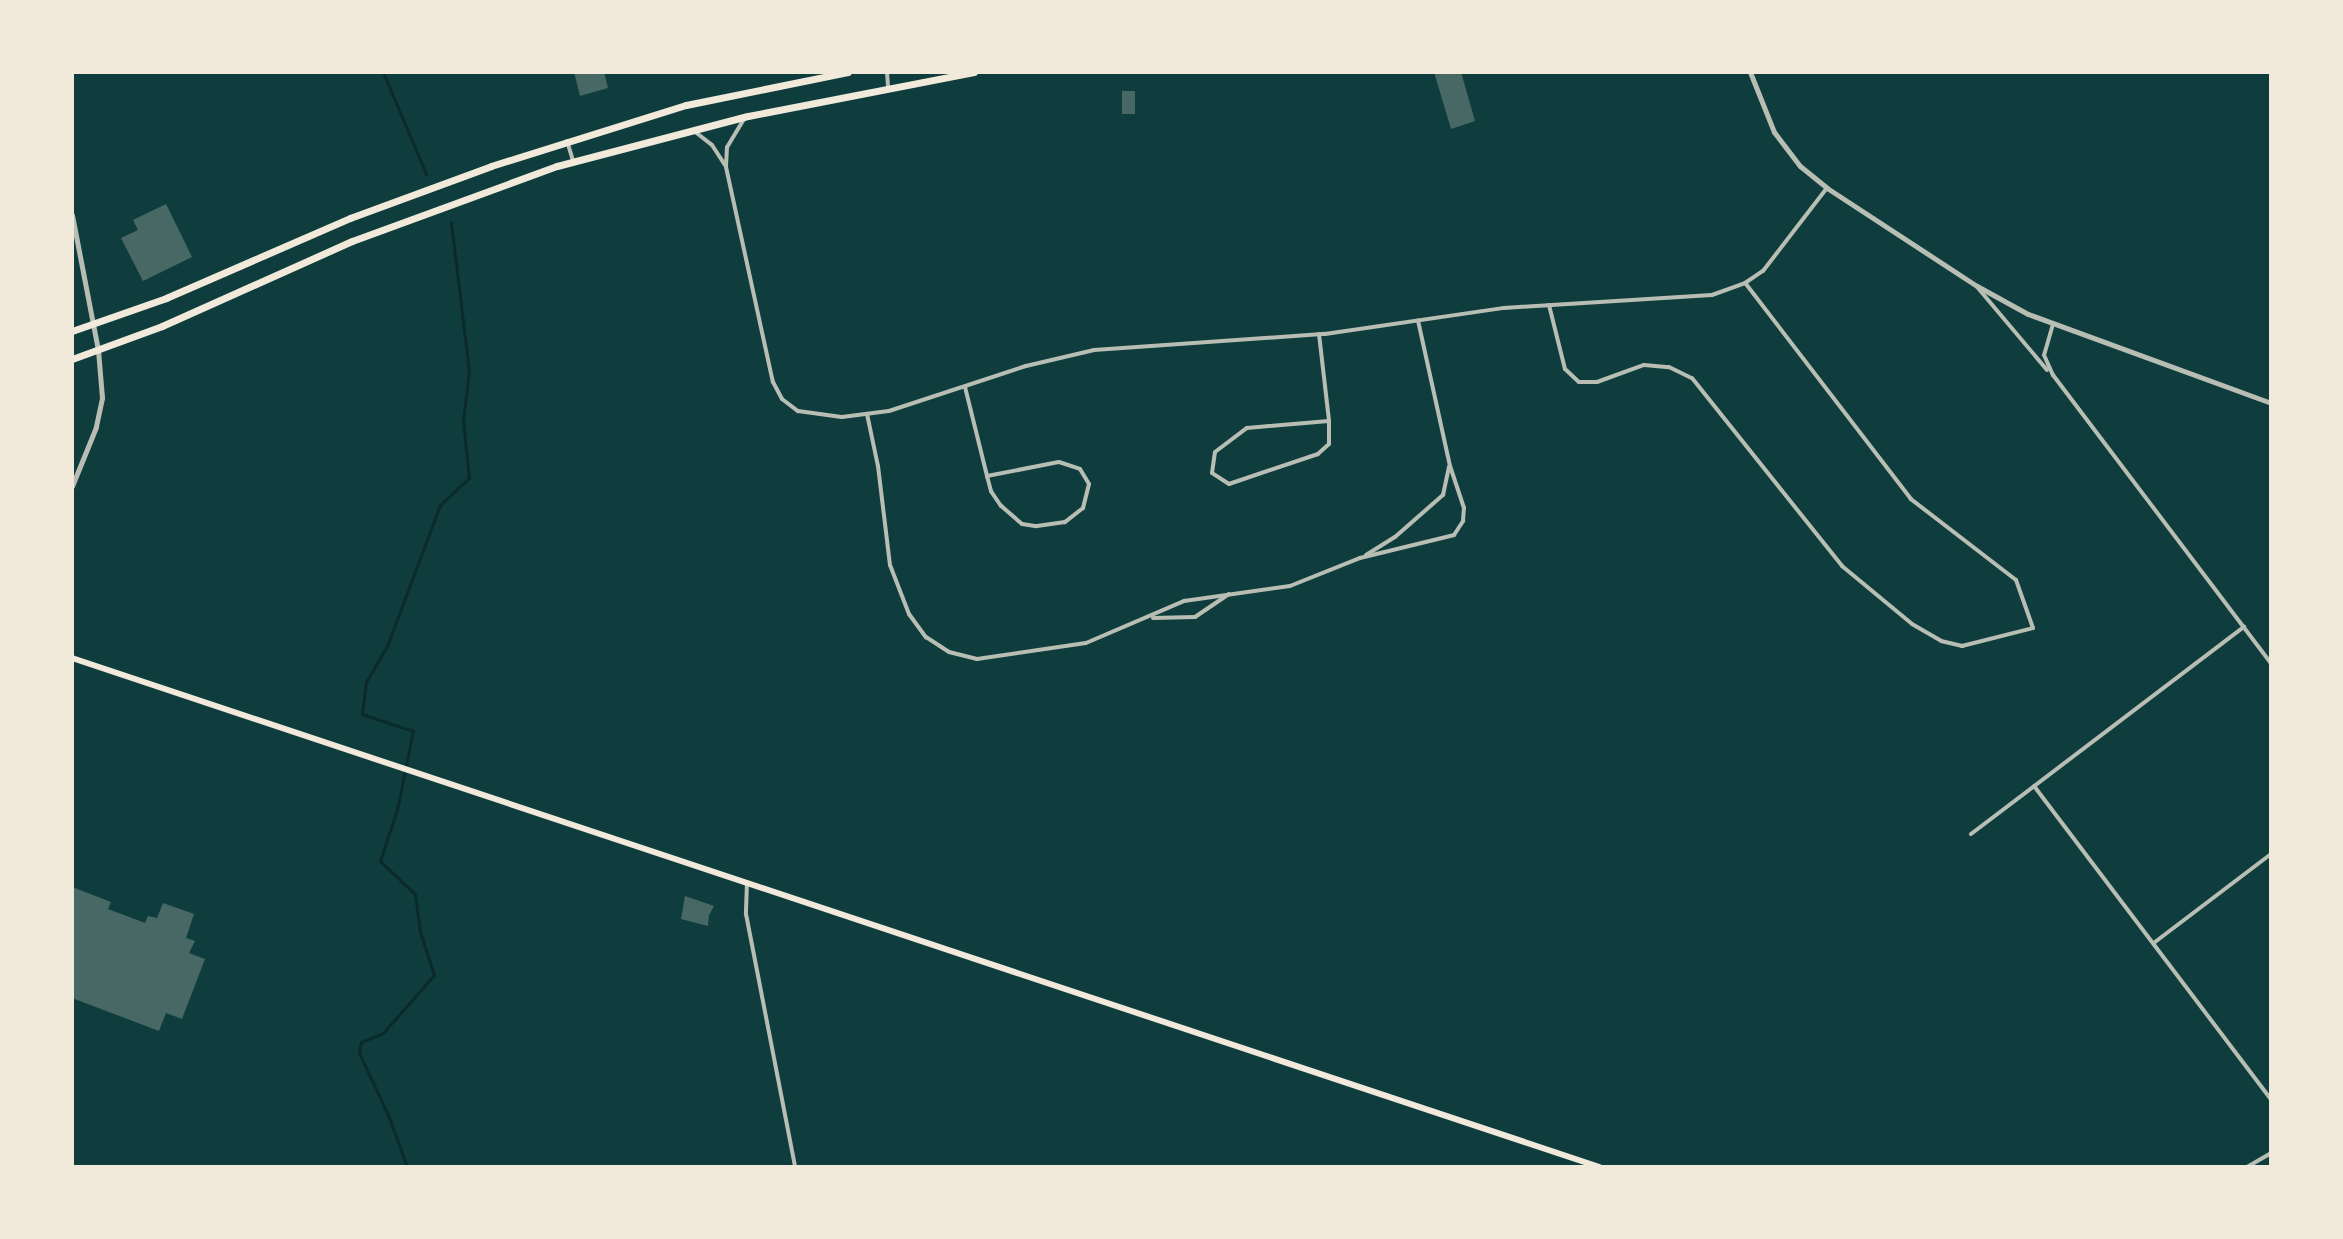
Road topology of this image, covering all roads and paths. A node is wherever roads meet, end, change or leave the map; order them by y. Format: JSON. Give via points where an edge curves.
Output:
{"nodes":[{"id":1,"x":848,"y":72,"type":"edge"},
{"id":2,"x":887,"y":72,"type":"edge"},
{"id":3,"x":974,"y":72,"type":"edge"},
{"id":4,"x":1750,"y":72,"type":"edge"},
{"id":5,"x":888,"y":86,"type":"junction"},
{"id":6,"x":748,"y":116,"type":"junction"},
{"id":7,"x":691,"y":129,"type":"junction"},
{"id":8,"x":567,"y":141,"type":"junction"},
{"id":9,"x":573,"y":161,"type":"junction"},
{"id":10,"x":726,"y":167,"type":"junction"},
{"id":11,"x":1827,"y":188,"type":"junction"},
{"id":12,"x":72,"y":215,"type":"edge"},
{"id":13,"x":1745,"y":283,"type":"junction"},
{"id":14,"x":1977,"y":286,"type":"junction"},
{"id":15,"x":1549,"y":305,"type":"junction"},
{"id":16,"x":1418,"y":320,"type":"junction"},
{"id":17,"x":93,"y":324,"type":"junction"},
{"id":18,"x":2053,"y":324,"type":"junction"},
{"id":19,"x":72,"y":331,"type":"edge"},
{"id":20,"x":1319,"y":334,"type":"junction"},
{"id":21,"x":98,"y":350,"type":"junction"},
{"id":22,"x":72,"y":359,"type":"edge"},
{"id":23,"x":2053,"y":375,"type":"junction"},
{"id":24,"x":965,"y":387,"type":"junction"},
{"id":25,"x":2271,"y":403,"type":"edge"},
{"id":26,"x":867,"y":414,"type":"junction"},
{"id":27,"x":1329,"y":421,"type":"junction"},
{"id":28,"x":1450,"y":466,"type":"junction"},
{"id":29,"x":987,"y":476,"type":"junction"},
{"id":30,"x":72,"y":486,"type":"edge"},
{"id":31,"x":1360,"y":558,"type":"junction"},
{"id":32,"x":1231,"y":593,"type":"junction"},
{"id":33,"x":1143,"y":621,"type":"junction"},
{"id":34,"x":2244,"y":627,"type":"junction"},
{"id":35,"x":72,"y":658,"type":"edge"},
{"id":36,"x":2271,"y":663,"type":"edge"},
{"id":37,"x":2034,"y":786,"type":"junction"},
{"id":38,"x":1971,"y":834,"type":"dead end"},
{"id":39,"x":2271,"y":854,"type":"edge"},
{"id":40,"x":747,"y":882,"type":"junction"},
{"id":41,"x":2155,"y":942,"type":"junction"},
{"id":42,"x":2271,"y":1099,"type":"edge"},
{"id":43,"x":2271,"y":1153,"type":"edge"},
{"id":44,"x":795,"y":1167,"type":"edge"},
{"id":45,"x":1599,"y":1167,"type":"edge"},
{"id":46,"x":2247,"y":1167,"type":"edge"}],
"edges":[{"from":1,"to":8,"type":"highway","via":[[686,105]]},
{"from":2,"to":5,"type":"street"},
{"from":3,"to":5,"type":"highway"},
{"from":4,"to":11,"type":"street","via":[[1780,140]]},
{"from":5,"to":6,"type":"highway"},
{"from":6,"to":7,"type":"highway"},
{"from":6,"to":10,"type":"street","via":[[731,138]]},
{"from":7,"to":9,"type":"highway"},
{"from":7,"to":10,"type":"street","via":[[712,145]]},
{"from":8,"to":9,"type":"street"},
{"from":8,"to":17,"type":"highway","via":[[396,199]]},
{"from":9,"to":21,"type":"highway","via":[[366,235]]},
{"from":10,"to":26,"type":"street","via":[[777,390],[790,406],[808,414]]},
{"from":11,"to":13,"type":"street","via":[[1776,258]]},
{"from":11,"to":14,"type":"street"},
{"from":12,"to":17,"type":"street"},
{"from":13,"to":15,"type":"street","via":[[1705,296]]},
{"from":13,"to":15,"type":"street","via":[[1911,499],[2016,580],[2033,628],[1962,646],[1912,624],[1834,556],[1692,378],[1669,367],[1644,365],[1597,382],[1579,382],[1565,369]]},
{"from":14,"to":18,"type":"street"},
{"from":14,"to":23,"type":"street"},
{"from":15,"to":16,"type":"street"},
{"from":16,"to":20,"type":"street"},
{"from":16,"to":28,"type":"street"},
{"from":17,"to":19,"type":"highway"},
{"from":17,"to":21,"type":"street"},
{"from":18,"to":23,"type":"street","via":[[2044,355]]},
{"from":18,"to":25,"type":"street"},
{"from":20,"to":24,"type":"street","via":[[1094,350]]},
{"from":20,"to":27,"type":"street"},
{"from":21,"to":22,"type":"highway"},
{"from":21,"to":30,"type":"street","via":[[100,413]]},
{"from":23,"to":34,"type":"street"},
{"from":24,"to":26,"type":"street"},
{"from":24,"to":29,"type":"street"},
{"from":26,"to":33,"type":"street","via":[[890,565],[909,614],[936,645],[961,656],[991,659],[1086,643]]},
{"from":27,"to":27,"type":"street","via":[[1247,428],[1215,452],[1212,473],[1229,484],[1318,454],[1329,444]]},
{"from":28,"to":31,"type":"street","via":[[1443,495],[1395,537]]},
{"from":28,"to":31,"type":"street","via":[[1465,513],[1454,535]]},
{"from":29,"to":29,"type":"street","via":[[996,500],[1029,526],[1068,520],[1083,508],[1089,493],[1086,476],[1067,463]]},
{"from":31,"to":32,"type":"street","via":[[1290,586]]},
{"from":32,"to":33,"type":"street","via":[[1184,601]]},
{"from":32,"to":33,"type":"street","via":[[1195,617]]},
{"from":34,"to":36,"type":"street"},
{"from":34,"to":37,"type":"street"},
{"from":35,"to":40,"type":"main road"},
{"from":37,"to":38,"type":"street"},
{"from":37,"to":41,"type":"street"},
{"from":39,"to":41,"type":"street"},
{"from":40,"to":44,"type":"street","via":[[746,914]]},
{"from":40,"to":45,"type":"main road"},
{"from":41,"to":42,"type":"street"},
{"from":43,"to":46,"type":"street"}]}
